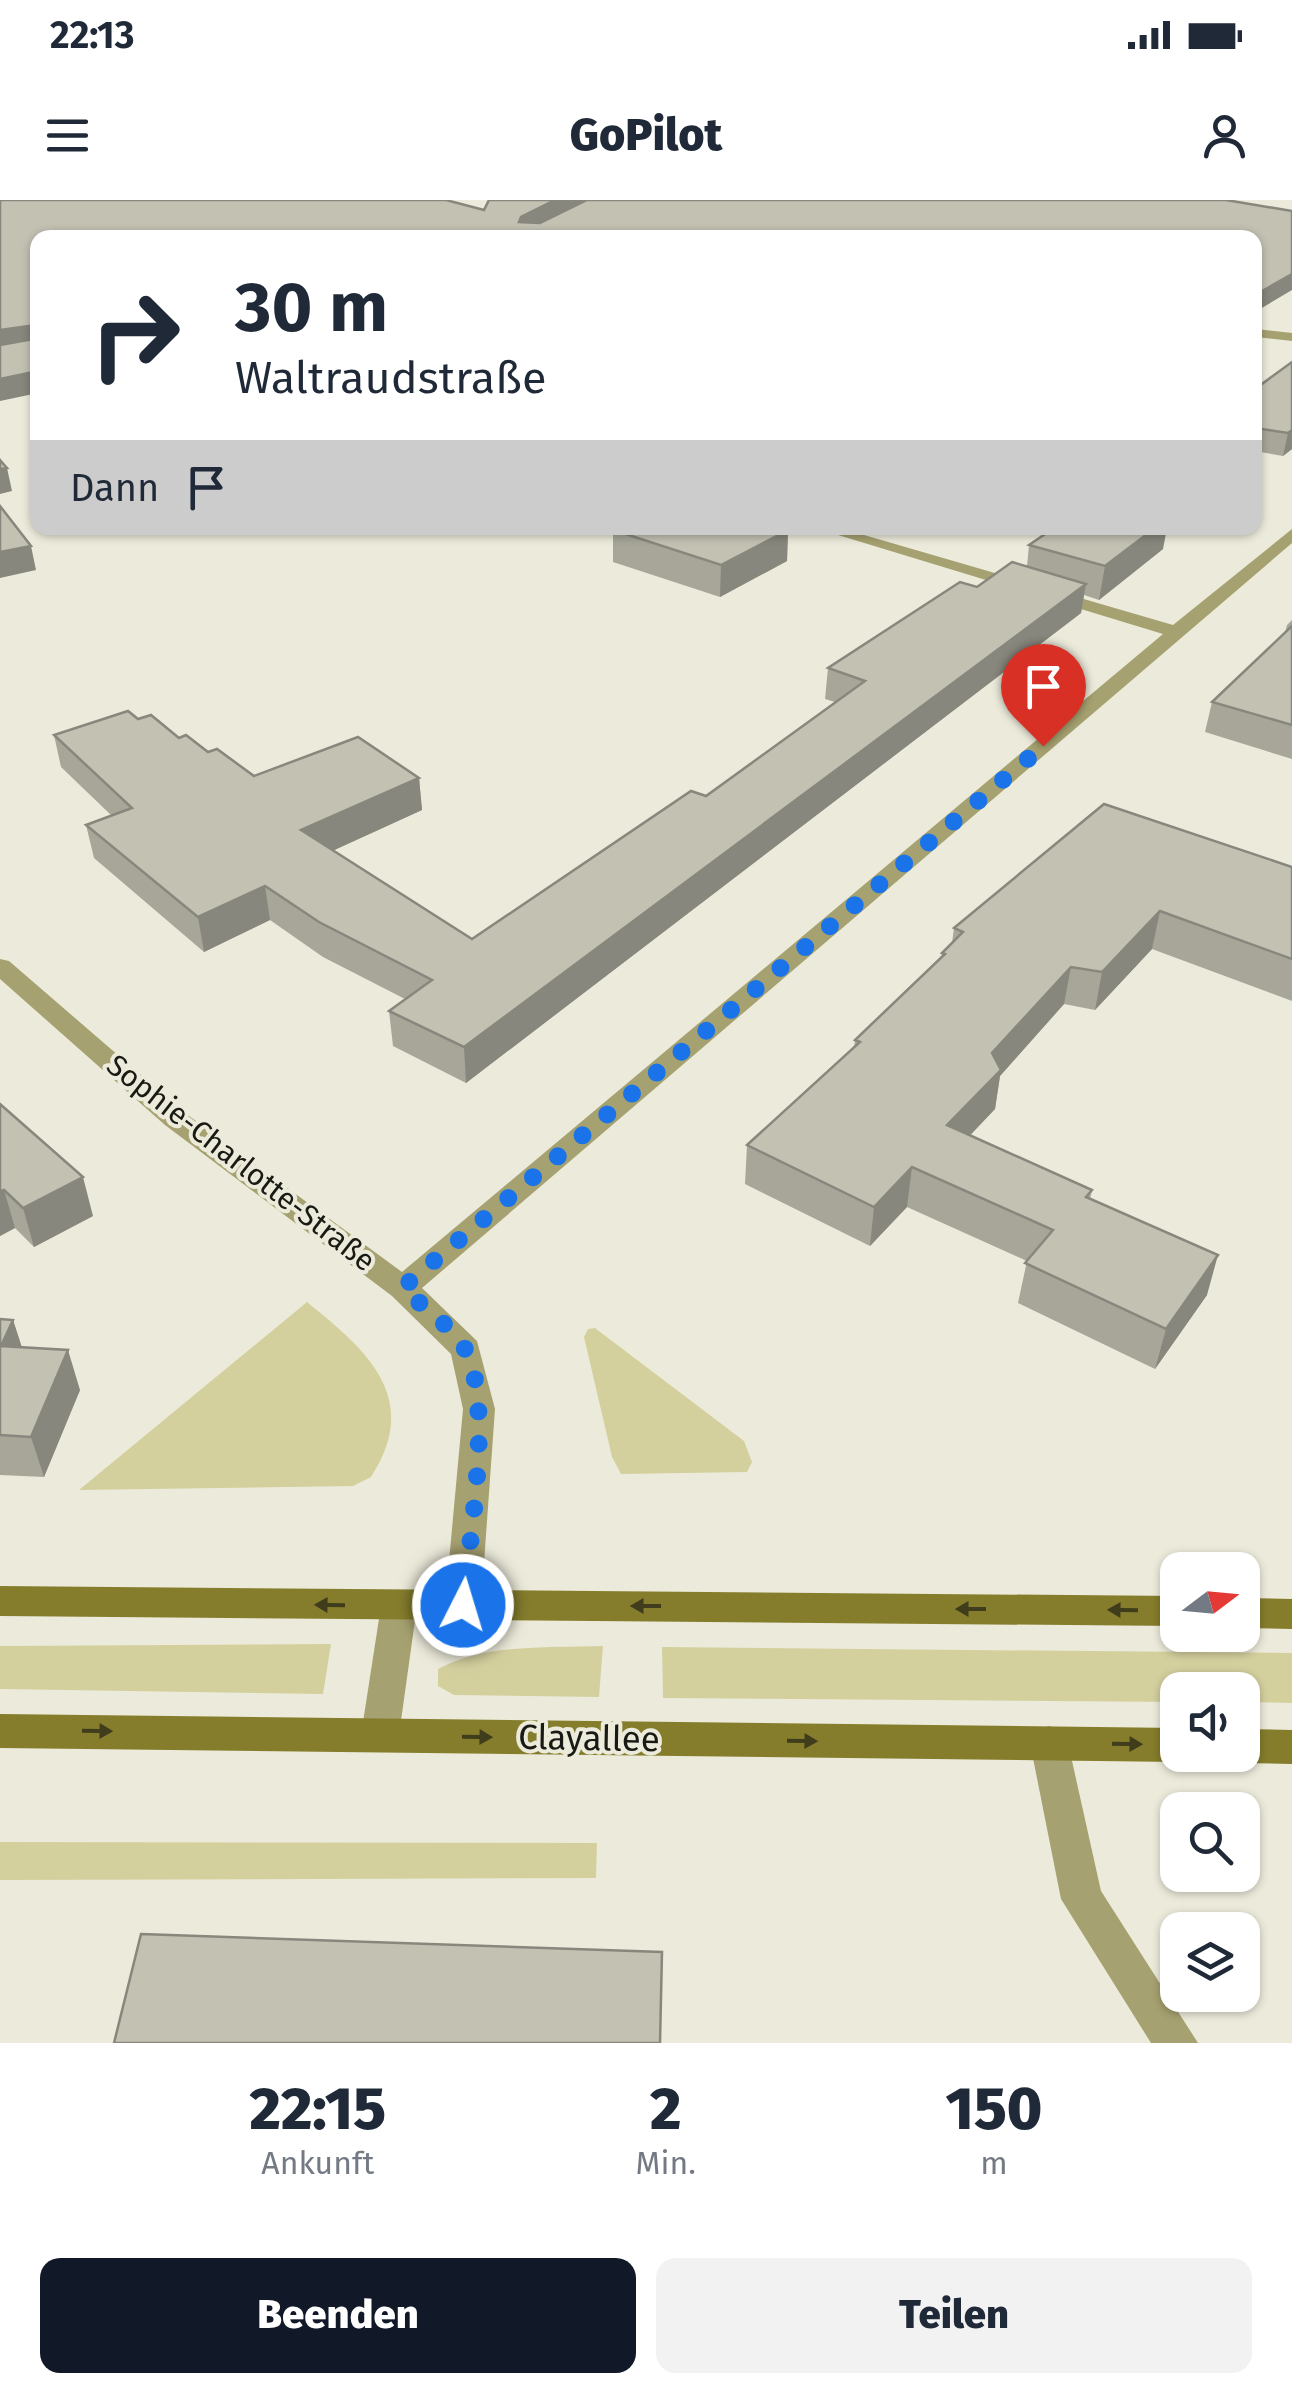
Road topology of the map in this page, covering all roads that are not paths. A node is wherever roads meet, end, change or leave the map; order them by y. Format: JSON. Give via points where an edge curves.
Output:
{"nodes":[{"id":1,"x":1262,"y":334,"type":"edge"},
{"id":2,"x":1292,"y":337,"type":"edge"},
{"id":3,"x":1292,"y":534,"type":"edge"},
{"id":4,"x":847,"y":535,"type":"edge"},
{"id":5,"x":1178,"y":632,"type":"junction"},
{"id":6,"x":0,"y":966,"type":"edge"},
{"id":7,"x":402,"y":1288,"type":"junction"},
{"id":8,"x":0,"y":1602,"type":"edge"},
{"id":9,"x":463,"y":1605,"type":"junction"},
{"id":10,"x":399,"y":1606,"type":"junction"},
{"id":11,"x":1160,"y":1611,"type":"edge"},
{"id":12,"x":1260,"y":1613,"type":"edge"},
{"id":13,"x":1292,"y":1614,"type":"edge"},
{"id":14,"x":0,"y":1731,"type":"edge"},
{"id":15,"x":380,"y":1735,"type":"junction"},
{"id":16,"x":1049,"y":1743,"type":"junction"},
{"id":17,"x":1160,"y":1745,"type":"edge"},
{"id":18,"x":1260,"y":1746,"type":"edge"},
{"id":19,"x":1292,"y":1747,"type":"edge"},
{"id":20,"x":1176,"y":2043,"type":"edge"}],
"edges":[{"from":1,"to":2,"type":"street"},
{"from":3,"to":5,"type":"street"},
{"from":4,"to":5,"type":"street"},
{"from":5,"to":7,"type":"street"},
{"from":6,"to":7,"type":"street","name":"Sophie-Charlotte-Straße","via":[[175,1119]]},
{"from":7,"to":9,"type":"street","name":"Sophie-Charlotte-Straße","via":[[466,1349],[475,1376],[479,1409]]},
{"from":10,"to":8,"type":"main road","one_way":true},
{"from":9,"to":10,"type":"main road"},
{"from":11,"to":9,"type":"main road","one_way":true},
{"from":10,"to":15,"type":"street"},
{"from":12,"to":13,"type":"main road"},
{"from":14,"to":15,"type":"main road","name":"Clayallee","one_way":true},
{"from":15,"to":16,"type":"main road","name":"Clayallee","one_way":true},
{"from":16,"to":17,"type":"main road","name":"Clayallee","one_way":true},
{"from":16,"to":20,"type":"street","via":[[1082,1899]]},
{"from":18,"to":19,"type":"main road"}]}
